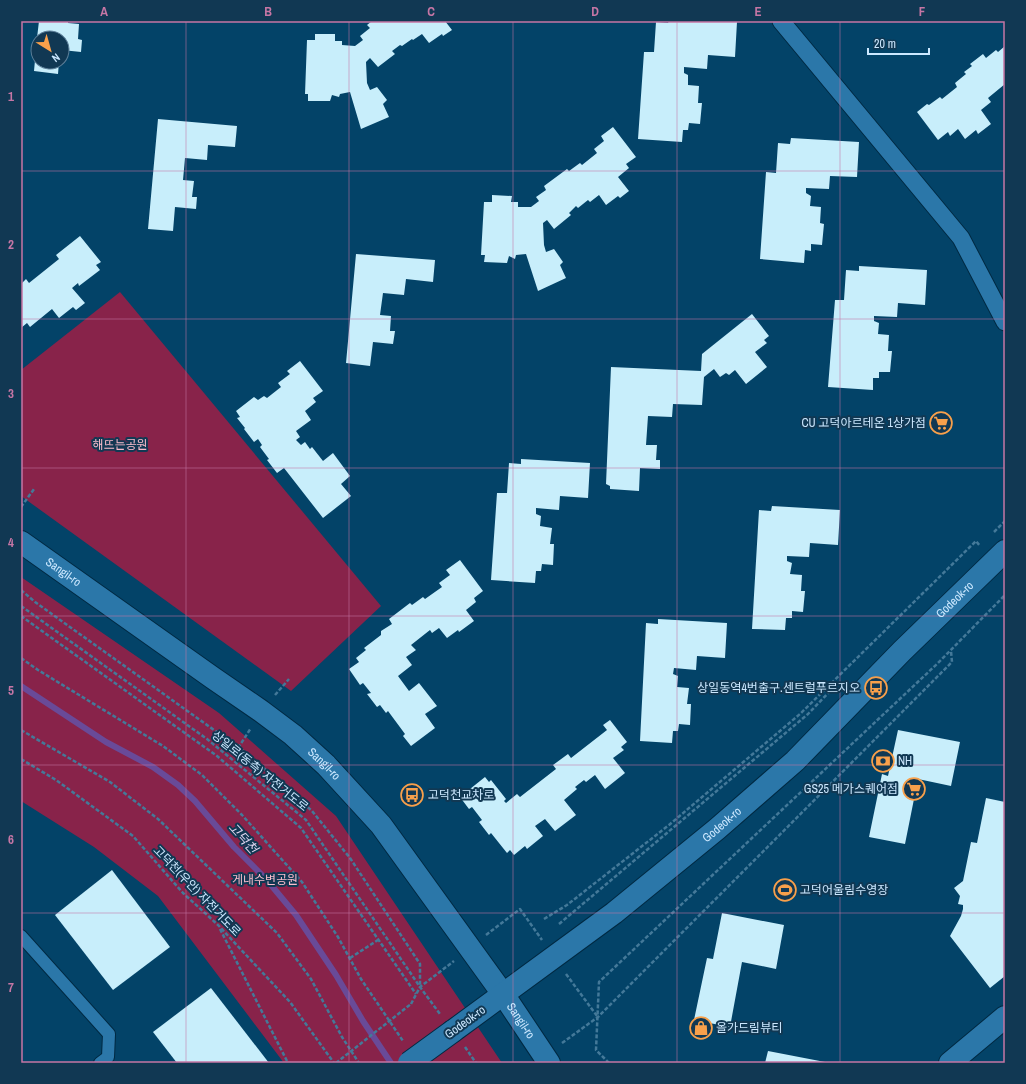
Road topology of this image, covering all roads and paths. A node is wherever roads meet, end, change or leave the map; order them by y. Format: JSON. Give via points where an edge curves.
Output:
{"nodes":[{"id":1,"x":781,"y":21,"type":"edge"},
{"id":2,"x":1005,"y":322,"type":"edge"},
{"id":3,"x":34,"y":489,"type":"dead end"},
{"id":4,"x":21,"y":507,"type":"edge"},
{"id":5,"x":21,"y":542,"type":"edge"},
{"id":6,"x":974,"y":551,"type":"dead end"},
{"id":7,"x":1005,"y":551,"type":"edge"},
{"id":8,"x":21,"y":590,"type":"edge"},
{"id":9,"x":1005,"y":596,"type":"edge"},
{"id":10,"x":21,"y":606,"type":"edge"},
{"id":11,"x":21,"y":616,"type":"edge"},
{"id":12,"x":951,"y":650,"type":"junction"},
{"id":13,"x":21,"y":658,"type":"edge"},
{"id":14,"x":835,"y":686,"type":"dead end"},
{"id":15,"x":21,"y":730,"type":"edge"},
{"id":16,"x":21,"y":759,"type":"edge"},
{"id":17,"x":544,"y":919,"type":"dead end"},
{"id":18,"x":559,"y":924,"type":"dead end"},
{"id":19,"x":218,"y":925,"type":"junction"},
{"id":20,"x":21,"y":936,"type":"edge"},
{"id":21,"x":378,"y":940,"type":"junction"},
{"id":22,"x":350,"y":958,"type":"junction"},
{"id":23,"x":420,"y":987,"type":"junction"},
{"id":24,"x":416,"y":994,"type":"junction"},
{"id":25,"x":503,"y":994,"type":"junction"},
{"id":26,"x":598,"y":1017,"type":"junction"},
{"id":27,"x":1005,"y":1017,"type":"edge"},
{"id":28,"x":453,"y":1031,"type":"junction"},
{"id":29,"x":407,"y":1053,"type":"edge"},
{"id":30,"x":547,"y":1060,"type":"edge"},
{"id":31,"x":100,"y":1063,"type":"edge"},
{"id":32,"x":288,"y":1063,"type":"edge"},
{"id":33,"x":335,"y":1063,"type":"edge"},
{"id":34,"x":359,"y":1063,"type":"edge"},
{"id":35,"x":476,"y":1063,"type":"edge"},
{"id":36,"x":609,"y":1063,"type":"edge"},
{"id":37,"x":950,"y":1063,"type":"edge"}],
"edges":[{"from":1,"to":2,"type":"street","via":[[961,238]]},
{"from":3,"to":4,"type":"path"},
{"from":5,"to":25,"type":"main road","name":"Sangil-ro","via":[[262,711],[326,765],[381,825]]},
{"from":6,"to":17,"type":"path","via":[[980,546],[976,541],[800,714],[669,825],[567,905]]},
{"from":7,"to":25,"type":"main road","name":"Godeok-ro","via":[[902,651],[795,761],[614,913]]},
{"from":8,"to":23,"type":"path","via":[[249,755],[312,811],[350,858],[420,964]]},
{"from":9,"to":12,"type":"path"},
{"from":10,"to":23,"type":"path","name":"상일로(동측) 자전거도로","via":[[207,739],[306,820]]},
{"from":11,"to":21,"type":"path","via":[[217,756],[301,828]]},
{"from":12,"to":26,"type":"path","via":[[952,662]]},
{"from":12,"to":26,"type":"path","via":[[600,982]]},
{"from":13,"to":22,"type":"path","via":[[163,746],[202,775],[302,882]]},
{"from":14,"to":18,"type":"path","via":[[808,714]]},
{"from":15,"to":34,"type":"path","via":[[110,782],[158,819],[277,933],[311,979]]},
{"from":16,"to":19,"type":"path","name":"고덕천(우안) 자전거도로","via":[[56,780],[133,836],[183,893]]},
{"from":19,"to":32,"type":"path"},
{"from":19,"to":33,"type":"path","name":"고덕천(우안) 자전거도로","via":[[290,1002]]},
{"from":20,"to":31,"type":"lane","via":[[109,1034],[108,1057]]},
{"from":21,"to":22,"type":"path"},
{"from":21,"to":24,"type":"path"},
{"from":22,"to":29,"type":"path"},
{"from":23,"to":24,"type":"path"},
{"from":23,"to":28,"type":"path","name":"상일로(동측) 자전거도로"},
{"from":24,"to":33,"type":"path","bridge":true,"via":[[411,1004]]},
{"from":25,"to":28,"type":"main road","name":"Godeok-ro"},
{"from":25,"to":30,"type":"main road","name":"Sangil-ro"},
{"from":26,"to":30,"type":"path"},
{"from":26,"to":36,"type":"path","via":[[596,1050]]},
{"from":27,"to":37,"type":"main road"},
{"from":28,"to":29,"type":"main road","name":"Godeok-ro","bridge":true},
{"from":28,"to":35,"type":"path","name":"상일로(동측) 자전거도로"}]}
